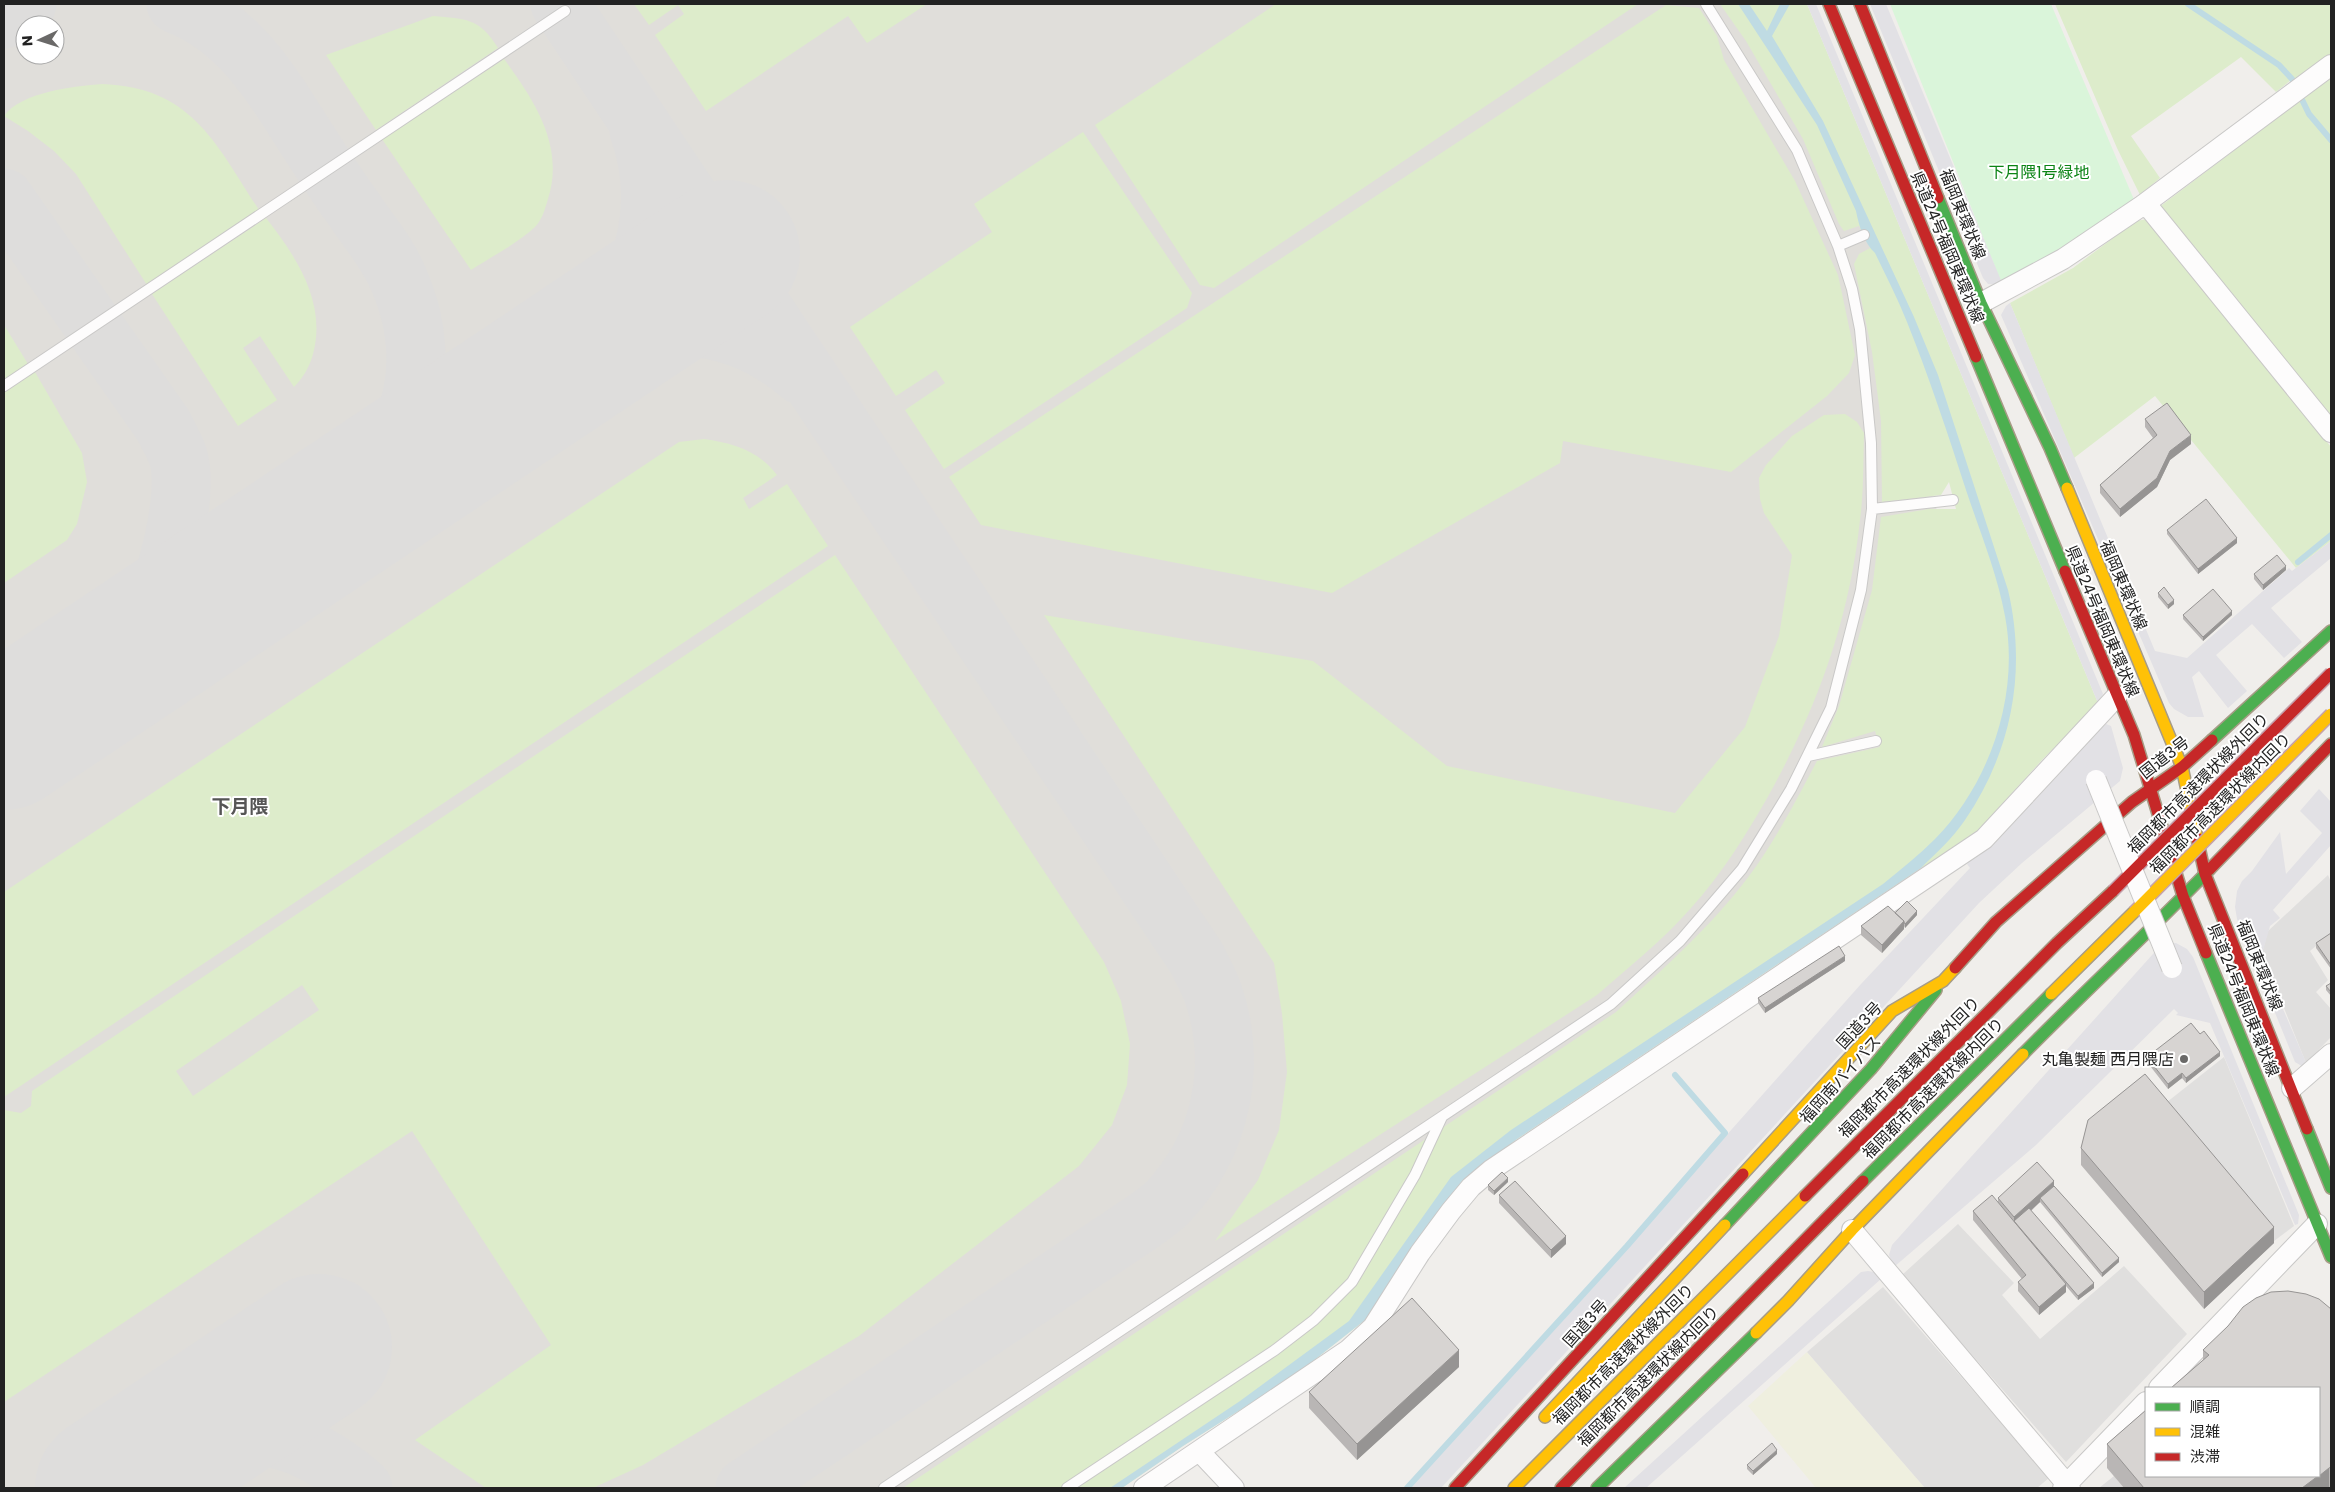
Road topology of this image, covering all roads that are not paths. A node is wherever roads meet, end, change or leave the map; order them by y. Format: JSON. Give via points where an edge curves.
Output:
{"nodes":[{"id":1,"x":1706,"y":4,"type":"edge"},
{"id":2,"x":1829,"y":4,"type":"edge"},
{"id":3,"x":1860,"y":4,"type":"edge"},
{"id":4,"x":565,"y":11,"type":"dead end"},
{"id":5,"x":2331,"y":65,"type":"edge"},
{"id":6,"x":2143,"y":205,"type":"junction"},
{"id":7,"x":1864,"y":235,"type":"dead end"},
{"id":8,"x":1838,"y":246,"type":"junction"},
{"id":9,"x":1981,"y":303,"type":"junction"},
{"id":10,"x":4,"y":386,"type":"edge"},
{"id":11,"x":2331,"y":432,"type":"edge"},
{"id":12,"x":1953,"y":500,"type":"dead end"},
{"id":13,"x":1872,"y":509,"type":"junction"},
{"id":14,"x":2331,"y":631,"type":"edge"},
{"id":15,"x":2331,"y":673,"type":"edge"},
{"id":16,"x":2117,"y":696,"type":"junction"},
{"id":17,"x":2331,"y":714,"type":"edge"},
{"id":18,"x":1876,"y":741,"type":"dead end"},
{"id":19,"x":2331,"y":744,"type":"edge"},
{"id":20,"x":1808,"y":756,"type":"junction"},
{"id":21,"x":2182,"y":767,"type":"junction"},
{"id":22,"x":2096,"y":780,"type":"dead end"},
{"id":23,"x":2149,"y":790,"type":"junction"},
{"id":24,"x":2205,"y":874,"type":"junction"},
{"id":25,"x":2183,"y":896,"type":"junction"},
{"id":26,"x":2172,"y":968,"type":"dead end"},
{"id":27,"x":1943,"y":981,"type":"junction"},
{"id":28,"x":2092,"y":984,"type":"junction"},
{"id":29,"x":2331,"y":1054,"type":"edge"},
{"id":30,"x":2292,"y":1088,"type":"junction"},
{"id":31,"x":1443,"y":1116,"type":"junction"},
{"id":32,"x":1891,"y":1170,"type":"dead end"},
{"id":33,"x":2331,"y":1188,"type":"edge"},
{"id":34,"x":2317,"y":1224,"type":"junction"},
{"id":35,"x":1852,"y":1230,"type":"junction"},
{"id":36,"x":2331,"y":1257,"type":"edge"},
{"id":37,"x":1776,"y":1286,"type":"dead end"},
{"id":38,"x":2160,"y":1387,"type":"edge"},
{"id":39,"x":2145,"y":1403,"type":"edge"},
{"id":40,"x":1535,"y":1428,"type":"dead end"},
{"id":41,"x":1200,"y":1451,"type":"junction"},
{"id":42,"x":2067,"y":1487,"type":"edge"},
{"id":43,"x":884,"y":1488,"type":"edge"},
{"id":44,"x":1067,"y":1488,"type":"edge"},
{"id":45,"x":1144,"y":1488,"type":"edge"},
{"id":46,"x":1234,"y":1488,"type":"edge"},
{"id":47,"x":1455,"y":1488,"type":"edge"},
{"id":48,"x":1514,"y":1488,"type":"edge"},
{"id":49,"x":1561,"y":1488,"type":"edge"},
{"id":50,"x":1565,"y":1488,"type":"edge"},
{"id":51,"x":1597,"y":1488,"type":"edge"}],
"edges":[{"from":1,"to":8,"type":"lane","via":[[1797,150]]},
{"from":2,"to":16,"type":"main road","name":"県道24号福岡東環状線"},
{"from":3,"to":9,"type":"main road","name":"福岡東環状線"},
{"from":4,"to":10,"type":"lane"},
{"from":5,"to":6,"type":"street"},
{"from":6,"to":9,"type":"street","via":[[2063,259]]},
{"from":6,"to":11,"type":"street","via":[[2158,218]]},
{"from":7,"to":8,"type":"lane"},
{"from":8,"to":13,"type":"lane","via":[[1852,289],[1860,329],[1871,443]]},
{"from":9,"to":21,"type":"main road","name":"福岡東環状線","via":[[2050,448]]},
{"from":12,"to":13,"type":"lane"},
{"from":13,"to":20,"type":"lane","via":[[1861,590],[1831,708]]},
{"from":14,"to":21,"type":"main road","name":"国道3号"},
{"from":15,"to":48,"type":"main road","name":"福岡都市高速環状線外回り","bridge":true,"via":[[2113,891],[2043,956]]},
{"from":16,"to":23,"type":"main road","name":"県道24号福岡東環状線","via":[[2134,735]]},
{"from":16,"to":41,"type":"street","via":[[1984,839],[1491,1170],[1471,1187],[1420,1253],[1373,1327],[1348,1350]]},
{"from":17,"to":49,"type":"main road","name":"福岡都市高速環状線内回り","bridge":true,"via":[[1937,1106]]},
{"from":18,"to":20,"type":"lane"},
{"from":19,"to":24,"type":"main road"},
{"from":20,"to":31,"type":"lane","via":[[1742,869],[1680,940],[1611,1004]]},
{"from":21,"to":23,"type":"main road","name":"国道3号"},
{"from":21,"to":24,"type":"main road","name":"福岡東環状線"},
{"from":22,"to":26,"type":"street","bridge":true},
{"from":23,"to":25,"type":"main road","name":"県道24号福岡東環状線"},
{"from":23,"to":27,"type":"main road","name":"国道3号","via":[[1996,922]]},
{"from":24,"to":25,"type":"main road"},
{"from":24,"to":30,"type":"main road","name":"福岡東環状線"},
{"from":25,"to":28,"type":"main road"},
{"from":25,"to":34,"type":"main road","name":"県道24号福岡東環状線"},
{"from":27,"to":40,"type":"main road","name":"福岡南バイパス","via":[[1908,1029],[1831,1116]]},
{"from":27,"to":47,"type":"main road","name":"国道3号","via":[[1892,1011]]},
{"from":28,"to":32,"type":"main road","via":[[1951,1108]]},
{"from":28,"to":35,"type":"main road"},
{"from":29,"to":30,"type":"street"},
{"from":30,"to":33,"type":"main road","name":"福岡東環状線"},
{"from":31,"to":43,"type":"lane"},
{"from":31,"to":44,"type":"lane","via":[[1415,1175],[1352,1282],[1321,1313],[1275,1350]]},
{"from":34,"to":36,"type":"main road","name":"県道24号福岡東環状線"},
{"from":34,"to":38,"type":"street"},
{"from":35,"to":42,"type":"street"},
{"from":35,"to":51,"type":"main road","via":[[1788,1301]]},
{"from":37,"to":50,"type":"main road"},
{"from":39,"to":42,"type":"street"},
{"from":41,"to":45,"type":"street"},
{"from":41,"to":46,"type":"street"}]}
